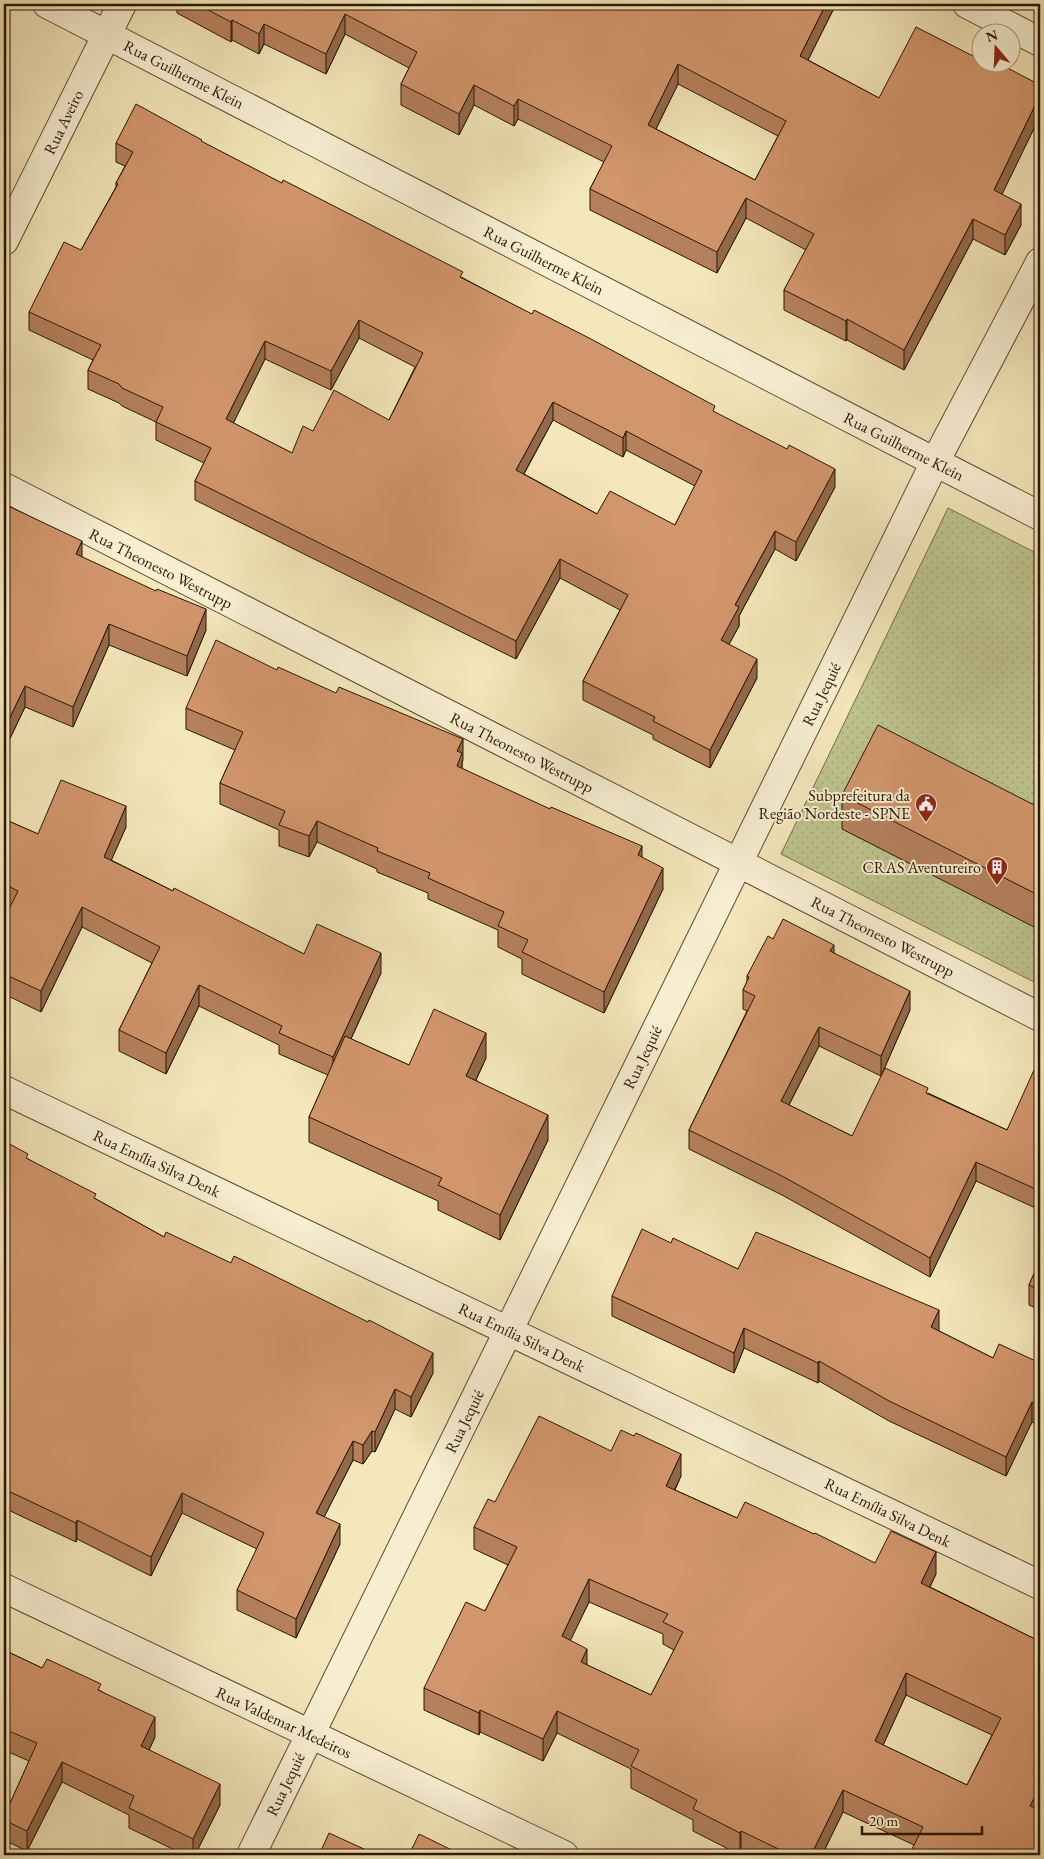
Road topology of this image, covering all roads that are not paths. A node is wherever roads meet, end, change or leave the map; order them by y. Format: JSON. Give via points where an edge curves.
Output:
{"nodes":[{"id":1,"x":47,"y":4,"type":"edge"},
{"id":2,"x":122,"y":4,"type":"edge"},
{"id":3,"x":967,"y":4,"type":"edge"},
{"id":4,"x":106,"y":34,"type":"junction"},
{"id":5,"x":1040,"y":42,"type":"edge"},
{"id":6,"x":4,"y":241,"type":"edge"},
{"id":7,"x":1040,"y":262,"type":"edge"},
{"id":8,"x":935,"y":462,"type":"junction"},
{"id":9,"x":4,"y":487,"type":"edge"},
{"id":10,"x":1040,"y":516,"type":"edge"},
{"id":11,"x":737,"y":862,"type":"junction"},
{"id":12,"x":1040,"y":1017,"type":"edge"},
{"id":13,"x":4,"y":1090,"type":"edge"},
{"id":14,"x":508,"y":1330,"type":"junction"},
{"id":15,"x":1040,"y":1585,"type":"edge"},
{"id":16,"x":4,"y":1588,"type":"edge"},
{"id":17,"x":310,"y":1734,"type":"junction"},
{"id":18,"x":251,"y":1855,"type":"edge"},
{"id":19,"x":564,"y":1855,"type":"edge"}],
"edges":[{"from":1,"to":4,"type":"street","name":"Rua Guilherme Klein"},
{"from":2,"to":4,"type":"street","name":"Rua Aveiro"},
{"from":3,"to":5,"type":"street"},
{"from":4,"to":6,"type":"street","name":"Rua Aveiro"},
{"from":4,"to":8,"type":"street","name":"Rua Guilherme Klein"},
{"from":7,"to":8,"type":"street","name":"Rua Jequié"},
{"from":8,"to":10,"type":"street","name":"Rua Guilherme Klein"},
{"from":8,"to":11,"type":"street","name":"Rua Jequié"},
{"from":9,"to":11,"type":"street","name":"Rua Theonesto Westrupp"},
{"from":11,"to":12,"type":"street","name":"Rua Theonesto Westrupp"},
{"from":11,"to":14,"type":"street","name":"Rua Jequié"},
{"from":13,"to":14,"type":"street","name":"Rua Emília Silva Denk"},
{"from":14,"to":15,"type":"street","name":"Rua Emília Silva Denk"},
{"from":14,"to":17,"type":"street","name":"Rua Jequié"},
{"from":16,"to":17,"type":"street","name":"Rua Valdemar Medeiros"},
{"from":17,"to":18,"type":"street","name":"Rua Jequié"},
{"from":17,"to":19,"type":"street","name":"Rua Valdemar Medeiros"}]}
